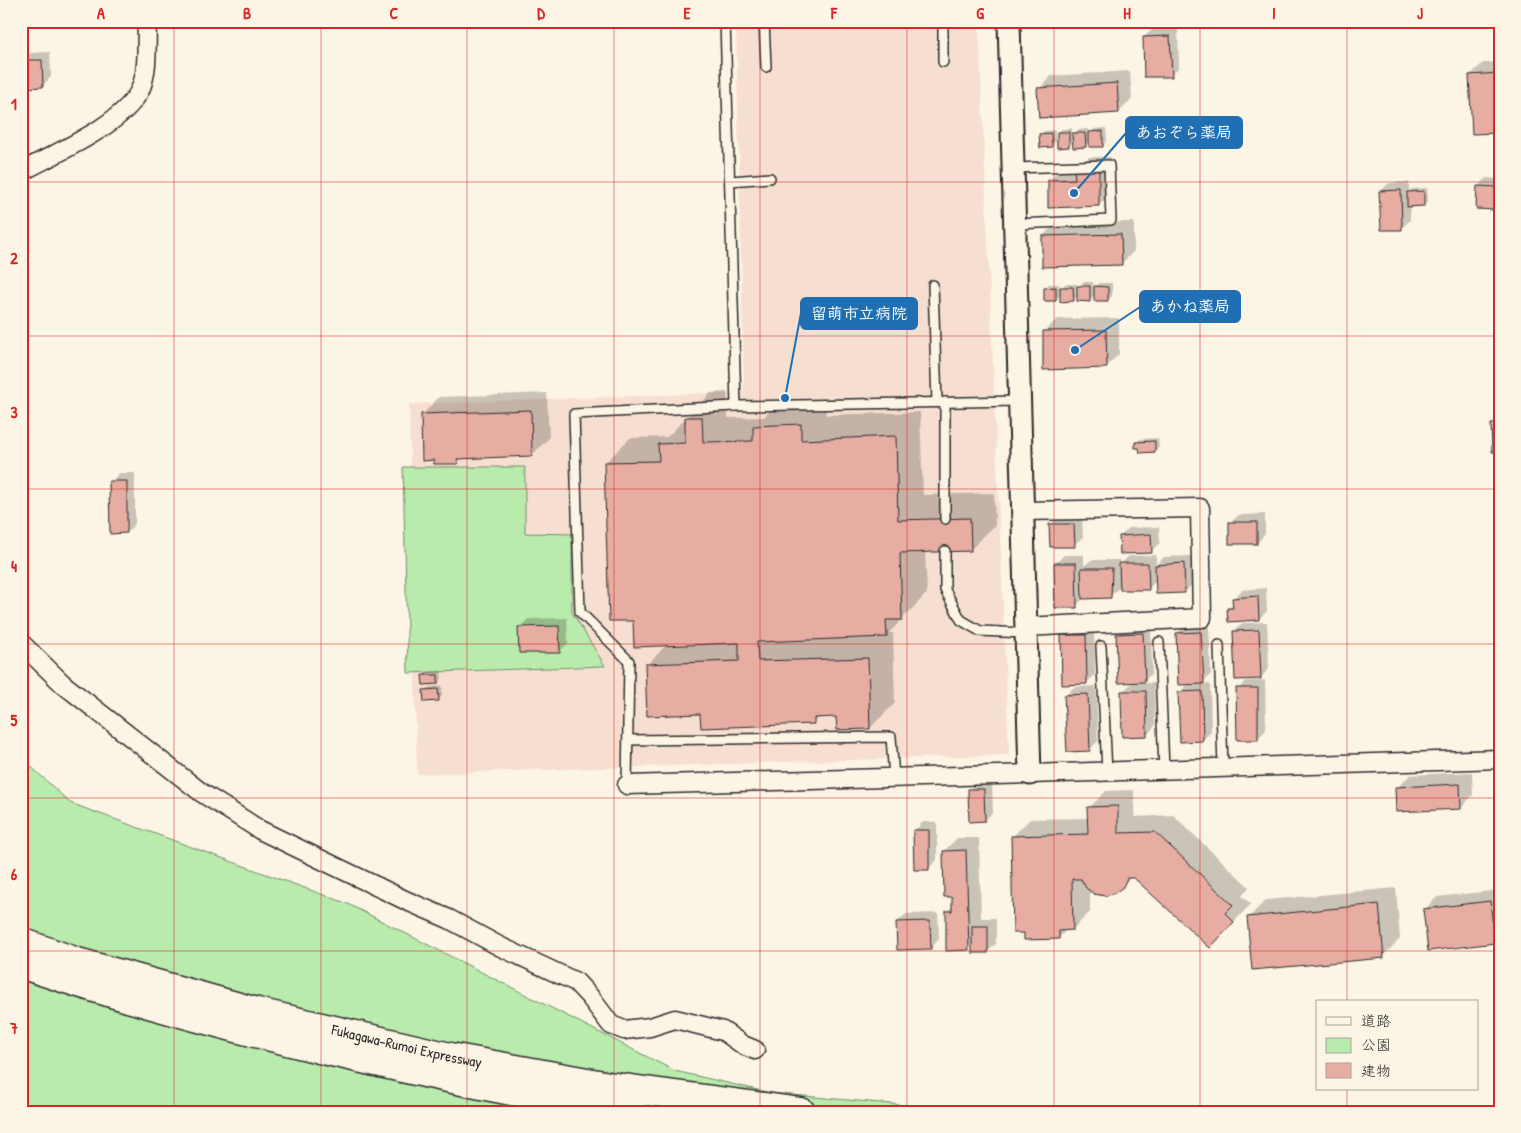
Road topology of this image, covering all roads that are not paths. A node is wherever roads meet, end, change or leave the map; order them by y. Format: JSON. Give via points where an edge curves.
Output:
{"nodes":[{"id":1,"x":147,"y":21,"type":"edge"},
{"id":2,"x":725,"y":21,"type":"edge"},
{"id":3,"x":764,"y":21,"type":"edge"},
{"id":4,"x":942,"y":21,"type":"edge"},
{"id":5,"x":1008,"y":21,"type":"edge"},
{"id":6,"x":943,"y":62,"type":"dead end"},
{"id":7,"x":766,"y":67,"type":"dead end"},
{"id":8,"x":1013,"y":168,"type":"junction"},
{"id":9,"x":21,"y":172,"type":"edge"},
{"id":10,"x":770,"y":178,"type":"dead end"},
{"id":11,"x":730,"y":181,"type":"junction"},
{"id":12,"x":1014,"y":224,"type":"junction"},
{"id":13,"x":933,"y":285,"type":"dead end"},
{"id":14,"x":1019,"y":401,"type":"junction"},
{"id":15,"x":941,"y":402,"type":"junction"},
{"id":16,"x":736,"y":406,"type":"junction"},
{"id":17,"x":1022,"y":511,"type":"junction"},
{"id":18,"x":945,"y":518,"type":"dead end"},
{"id":19,"x":945,"y":551,"type":"dead end"},
{"id":20,"x":1026,"y":630,"type":"junction"},
{"id":21,"x":1159,"y":642,"type":"dead end"},
{"id":22,"x":21,"y":644,"type":"edge"},
{"id":23,"x":1219,"y":645,"type":"dead end"},
{"id":24,"x":1101,"y":646,"type":"dead end"},
{"id":25,"x":628,"y":740,"type":"junction"},
{"id":26,"x":1500,"y":759,"type":"edge"},
{"id":27,"x":1223,"y":768,"type":"junction"},
{"id":28,"x":1164,"y":770,"type":"junction"},
{"id":29,"x":1106,"y":772,"type":"junction"},
{"id":30,"x":1030,"y":774,"type":"junction"},
{"id":31,"x":894,"y":778,"type":"junction"},
{"id":32,"x":627,"y":785,"type":"joint"},
{"id":33,"x":21,"y":942,"type":"edge"},
{"id":34,"x":21,"y":964,"type":"edge"},
{"id":35,"x":755,"y":1050,"type":"dead end"},
{"id":36,"x":634,"y":1112,"type":"edge"},
{"id":37,"x":801,"y":1112,"type":"edge"}],
"edges":[{"from":1,"to":9,"type":"street","via":[[145,69],[140,90],[126,108],[96,132]]},
{"from":2,"to":11,"type":"lane"},
{"from":3,"to":7,"type":"lane"},
{"from":4,"to":6,"type":"lane"},
{"from":5,"to":8,"type":"street"},
{"from":8,"to":12,"type":"street"},
{"from":8,"to":12,"type":"lane","via":[[1108,165],[1110,211],[1110,220]]},
{"from":10,"to":11,"type":"lane"},
{"from":11,"to":16,"type":"lane"},
{"from":12,"to":14,"type":"street"},
{"from":13,"to":15,"type":"lane"},
{"from":14,"to":15,"type":"lane"},
{"from":14,"to":17,"type":"street"},
{"from":15,"to":16,"type":"lane"},
{"from":15,"to":18,"type":"lane"},
{"from":16,"to":25,"type":"lane","via":[[574,414],[580,612],[629,661]]},
{"from":17,"to":20,"type":"street"},
{"from":17,"to":20,"type":"street","via":[[1200,508],[1202,618]]},
{"from":19,"to":20,"type":"lane","via":[[945,590],[961,620],[980,631]]},
{"from":20,"to":30,"type":"street"},
{"from":21,"to":28,"type":"lane"},
{"from":22,"to":35,"type":"street","via":[[64,684],[202,793],[260,830],[576,982],[611,1025],[624,1030],[650,1027],[675,1019],[723,1031]]},
{"from":23,"to":27,"type":"lane"},
{"from":24,"to":29,"type":"lane"},
{"from":25,"to":31,"type":"lane","via":[[891,737]]},
{"from":25,"to":32,"type":"lane"},
{"from":26,"to":27,"type":"street"},
{"from":27,"to":28,"type":"street"},
{"from":28,"to":29,"type":"street"},
{"from":29,"to":30,"type":"street"},
{"from":30,"to":31,"type":"street"},
{"from":31,"to":32,"type":"street"},
{"from":33,"to":37,"type":"highway","name":"Fukagawa-Rumoi Expressway","via":[[76,962],[257,1012],[450,1058],[609,1086]]},
{"from":34,"to":36,"type":"highway","name":"Fukagawa-Rumoi Expressway","via":[[225,1026],[438,1077]]}]}
